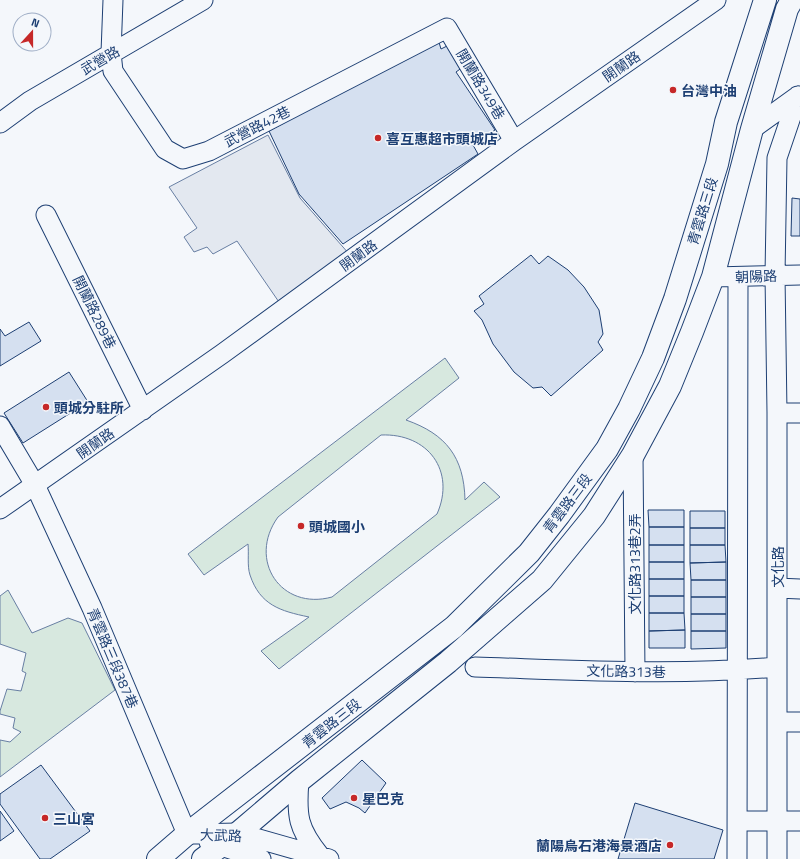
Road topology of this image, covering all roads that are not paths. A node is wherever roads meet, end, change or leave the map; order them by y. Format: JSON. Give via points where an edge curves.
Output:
{"nodes":[{"id":1,"x":113,"y":0,"type":"edge"},
{"id":2,"x":203,"y":0,"type":"edge"},
{"id":3,"x":716,"y":0,"type":"edge"},
{"id":4,"x":765,"y":0,"type":"edge"},
{"id":5,"x":792,"y":0,"type":"edge"},
{"id":6,"x":447,"y":28,"type":"joint"},
{"id":7,"x":111,"y":53,"type":"junction"},
{"id":8,"x":799,"y":96,"type":"edge"},
{"id":9,"x":726,"y":122,"type":"junction"},
{"id":10,"x":0,"y":123,"type":"edge"},
{"id":11,"x":752,"y":129,"type":"junction"},
{"id":12,"x":514,"y":141,"type":"junction"},
{"id":13,"x":46,"y":215,"type":"dead end"},
{"id":14,"x":775,"y":275,"type":"junction"},
{"id":15,"x":800,"y":275,"type":"edge"},
{"id":16,"x":713,"y":277,"type":"junction"},
{"id":17,"x":738,"y":277,"type":"junction"},
{"id":18,"x":143,"y":410,"type":"junction"},
{"id":19,"x":777,"y":413,"type":"junction"},
{"id":20,"x":800,"y":413,"type":"edge"},
{"id":21,"x":0,"y":426,"type":"edge"},
{"id":22,"x":633,"y":455,"type":"junction"},
{"id":23,"x":34,"y":485,"type":"junction"},
{"id":24,"x":0,"y":509,"type":"edge"},
{"id":25,"x":495,"y":588,"type":"junction"},
{"id":26,"x":777,"y":588,"type":"junction"},
{"id":27,"x":800,"y":589,"type":"edge"},
{"id":28,"x":509,"y":608,"type":"junction"},
{"id":29,"x":475,"y":667,"type":"dead end"},
{"id":30,"x":777,"y":667,"type":"junction"},
{"id":31,"x":739,"y":671,"type":"junction"},
{"id":32,"x":635,"y":672,"type":"junction"},
{"id":33,"x":777,"y":722,"type":"junction"},
{"id":34,"x":800,"y":722,"type":"edge"},
{"id":35,"x":299,"y":781,"type":"junction"},
{"id":36,"x":738,"y":821,"type":"junction"},
{"id":37,"x":800,"y":821,"type":"edge"},
{"id":38,"x":777,"y":822,"type":"junction"},
{"id":39,"x":238,"y":833,"type":"junction"},
{"id":40,"x":187,"y":834,"type":"junction"},
{"id":41,"x":211,"y":853,"type":"edge"},
{"id":42,"x":325,"y":858,"type":"edge"},
{"id":43,"x":158,"y":859,"type":"edge"},
{"id":44,"x":261,"y":859,"type":"edge"},
{"id":45,"x":737,"y":859,"type":"edge"},
{"id":46,"x":777,"y":859,"type":"edge"}],
"edges":[{"from":1,"to":7,"type":"street","name":"武營路42巷"},
{"from":2,"to":7,"type":"street","name":"武營路"},
{"from":3,"to":12,"type":"street","name":"開蘭路"},
{"from":4,"to":9,"type":"main road","name":"青雲路三段"},
{"from":5,"to":11,"type":"main road","name":"青雲路三段","via":[[787,9]]},
{"from":6,"to":7,"type":"street","name":"武營路42巷","via":[[209,151],[183,159],[165,149],[113,71]]},
{"from":6,"to":12,"type":"street","name":"開蘭路349巷"},
{"from":7,"to":10,"type":"street","name":"武營路","via":[[30,101]]},
{"from":8,"to":11,"type":"street"},
{"from":8,"to":14,"type":"street","name":"文化路","via":[[777,158]]},
{"from":9,"to":11,"type":"main road"},
{"from":9,"to":25,"type":"main road","name":"青雲路三段","via":[[717,164],[676,298],[653,358],[629,409],[607,449],[567,504],[528,553]]},
{"from":11,"to":16,"type":"main road","name":"青雲路三段"},
{"from":12,"to":18,"type":"street","name":"開蘭路"},
{"from":13,"to":18,"type":"street","name":"開蘭路289巷"},
{"from":14,"to":15,"type":"street","name":"朝陽路"},
{"from":14,"to":17,"type":"street","name":"朝陽路"},
{"from":14,"to":19,"type":"street","name":"文化路"},
{"from":16,"to":17,"type":"street","name":"朝陽路"},
{"from":16,"to":22,"type":"main road","name":"青雲路三段","via":[[670,386]]},
{"from":17,"to":31,"type":"street"},
{"from":18,"to":23,"type":"street","name":"開蘭路"},
{"from":19,"to":20,"type":"street"},
{"from":19,"to":26,"type":"street","name":"文化路"},
{"from":21,"to":23,"type":"street","name":"青雲路三段387巷"},
{"from":22,"to":28,"type":"main road","name":"青雲路三段","via":[[594,516],[542,580]]},
{"from":22,"to":32,"type":"street","name":"文化路313巷2弄"},
{"from":23,"to":24,"type":"street","name":"開蘭路"},
{"from":23,"to":40,"type":"street","name":"青雲路三段387巷","via":[[92,608]]},
{"from":25,"to":28,"type":"main road"},
{"from":25,"to":40,"type":"main road","name":"青雲路三段","via":[[454,627]]},
{"from":26,"to":27,"type":"street"},
{"from":26,"to":30,"type":"street","name":"文化路"},
{"from":28,"to":35,"type":"main road","name":"青雲路三段","via":[[448,662]]},
{"from":29,"to":32,"type":"street","name":"文化路313巷"},
{"from":30,"to":31,"type":"street","name":"文化路313巷"},
{"from":30,"to":33,"type":"street","name":"文化路"},
{"from":31,"to":32,"type":"street","name":"文化路313巷"},
{"from":31,"to":36,"type":"street"},
{"from":33,"to":34,"type":"street"},
{"from":33,"to":38,"type":"street","name":"文化路"},
{"from":35,"to":39,"type":"main road","name":"青雲路三段"},
{"from":35,"to":42,"type":"street","via":[[297,806],[300,824],[306,839]]},
{"from":36,"to":38,"type":"street"},
{"from":36,"to":45,"type":"street"},
{"from":37,"to":38,"type":"street"},
{"from":38,"to":46,"type":"street","name":"文化路"},
{"from":39,"to":40,"type":"street","name":"大武路"},
{"from":39,"to":41,"type":"main road","name":"青雲路三段"},
{"from":39,"to":42,"type":"street","name":"大武路"},
{"from":40,"to":41,"type":"street","name":"大武路"},
{"from":40,"to":43,"type":"main road","name":"青雲路三段"},
{"from":41,"to":44,"type":"street","name":"大武路"}]}
